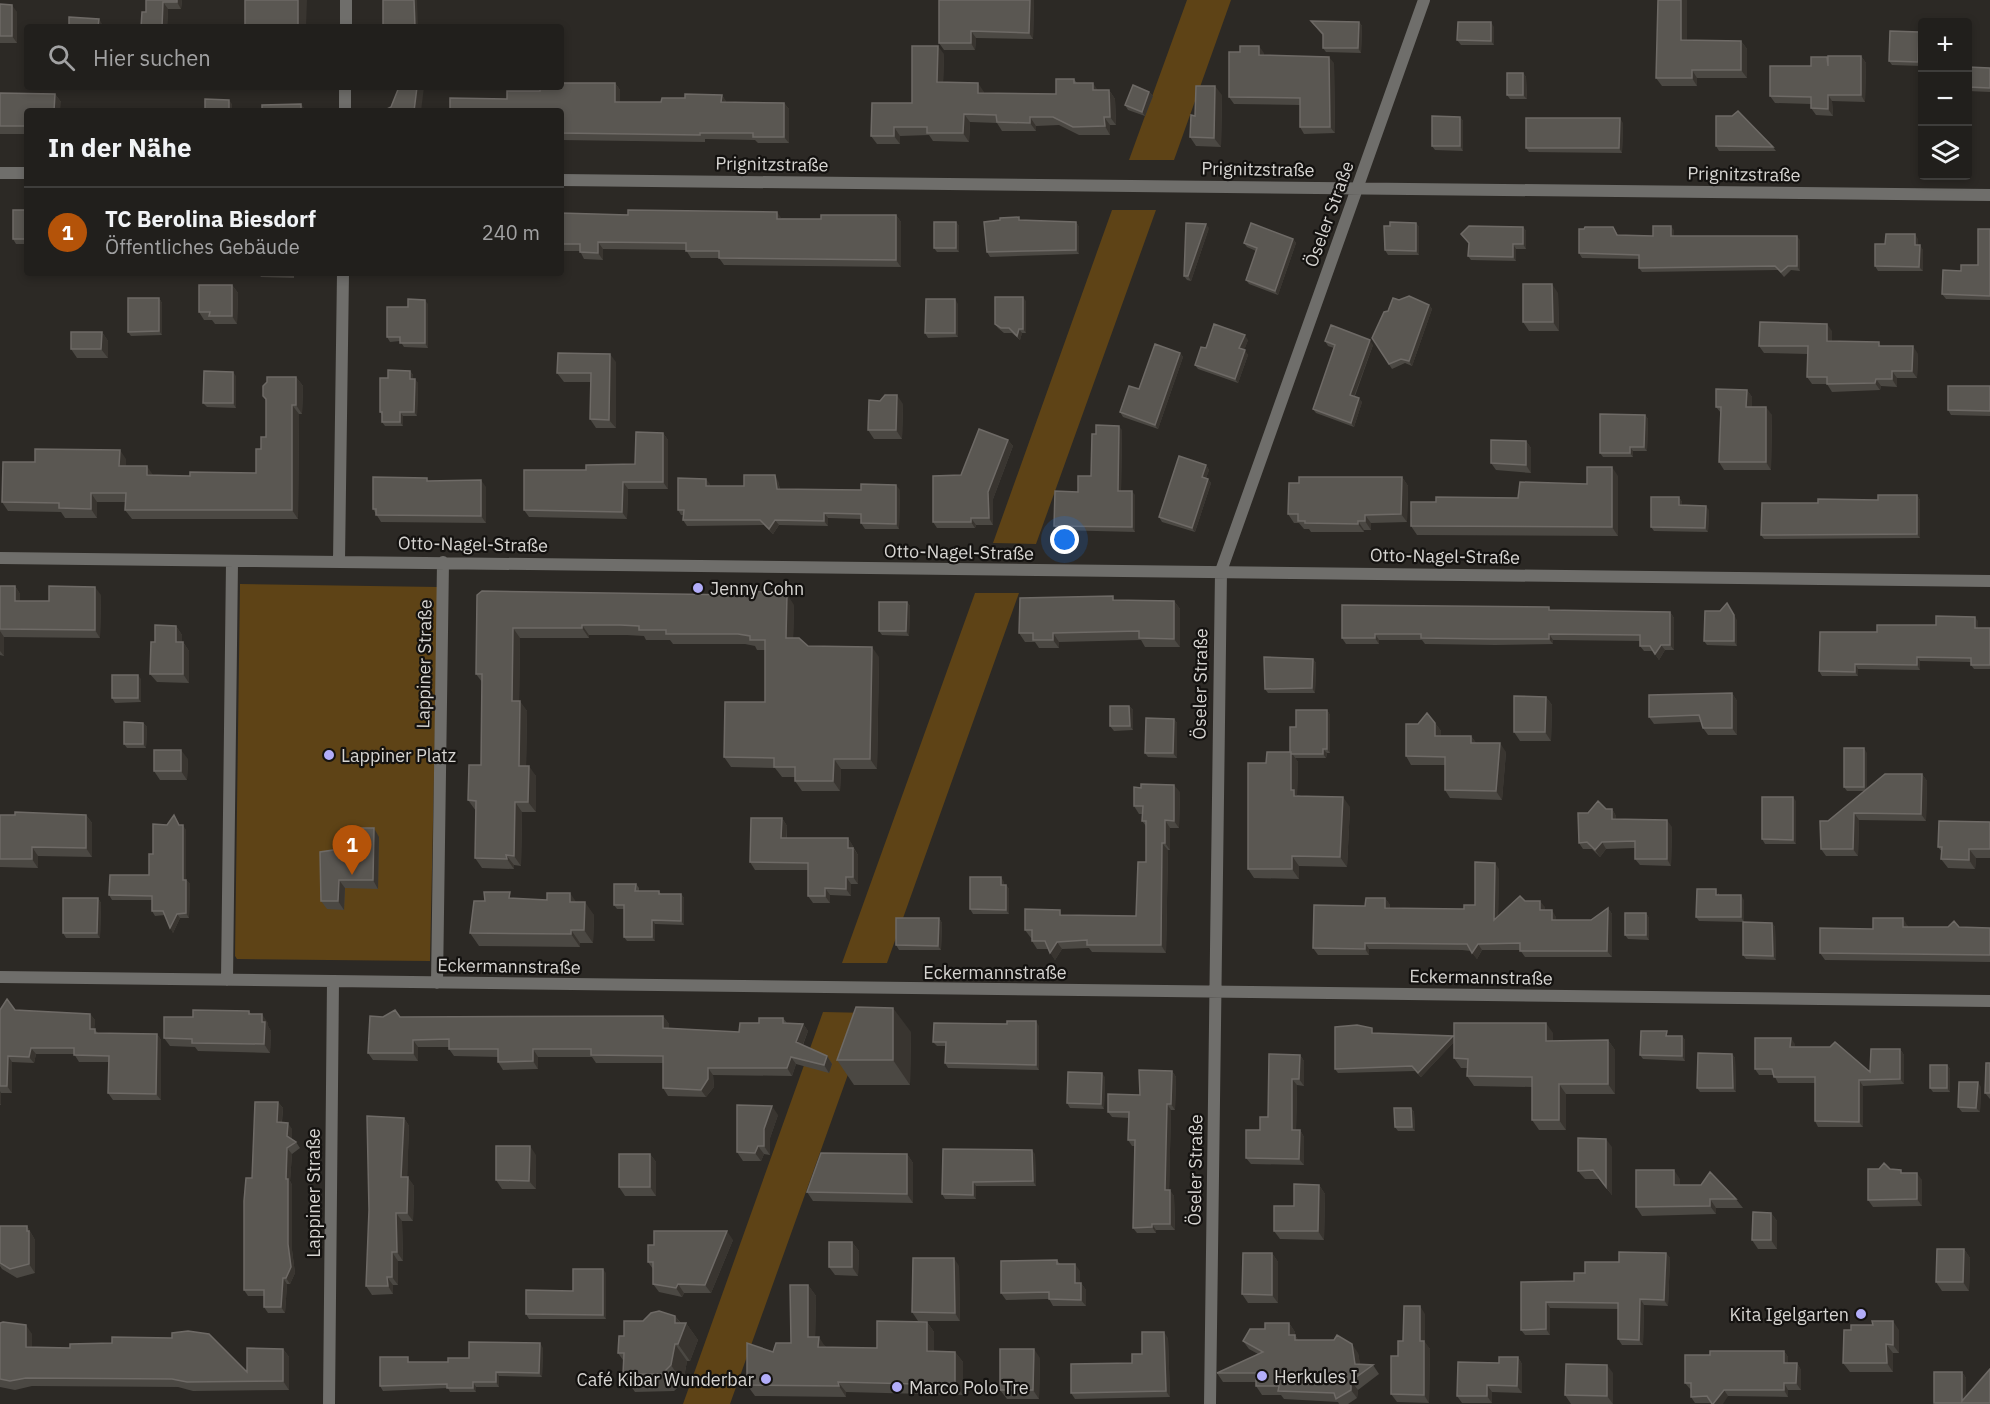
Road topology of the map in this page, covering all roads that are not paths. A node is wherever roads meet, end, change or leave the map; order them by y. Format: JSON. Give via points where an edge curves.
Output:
{"nodes":[{"id":1,"x":346,"y":0,"type":"edge"},
{"id":2,"x":1424,"y":0,"type":"edge"},
{"id":3,"x":346,"y":24,"type":"edge"},
{"id":4,"x":345,"y":90,"type":"edge"},
{"id":5,"x":345,"y":108,"type":"edge"},
{"id":6,"x":0,"y":173,"type":"edge"},
{"id":7,"x":24,"y":173,"type":"edge"},
{"id":8,"x":564,"y":180,"type":"edge"},
{"id":9,"x":1358,"y":189,"type":"junction"},
{"id":10,"x":1990,"y":195,"type":"edge"},
{"id":11,"x":343,"y":276,"type":"edge"},
{"id":12,"x":0,"y":558,"type":"edge"},
{"id":13,"x":339,"y":561,"type":"junction"},
{"id":14,"x":232,"y":562,"type":"junction"},
{"id":15,"x":443,"y":562,"type":"junction"},
{"id":16,"x":1221,"y":571,"type":"junction"},
{"id":17,"x":1990,"y":581,"type":"edge"},
{"id":18,"x":0,"y":977,"type":"edge"},
{"id":19,"x":227,"y":980,"type":"junction"},
{"id":20,"x":333,"y":981,"type":"junction"},
{"id":21,"x":437,"y":983,"type":"junction"},
{"id":22,"x":1215,"y":991,"type":"junction"},
{"id":23,"x":1990,"y":1001,"type":"edge"},
{"id":24,"x":329,"y":1404,"type":"edge"},
{"id":25,"x":1210,"y":1404,"type":"edge"}],
"edges":[{"from":1,"to":3,"type":"street"},
{"from":2,"to":9,"type":"street","name":"Öseler Straße"},
{"from":4,"to":5,"type":"street"},
{"from":6,"to":7,"type":"street"},
{"from":8,"to":9,"type":"street","name":"Prignitzstraße"},
{"from":9,"to":10,"type":"street","name":"Prignitzstraße"},
{"from":9,"to":16,"type":"street","name":"Öseler Straße"},
{"from":11,"to":13,"type":"street"},
{"from":12,"to":14,"type":"street","name":"Otto-Nagel-Straße"},
{"from":13,"to":14,"type":"street","name":"Otto-Nagel-Straße"},
{"from":13,"to":15,"type":"street","name":"Otto-Nagel-Straße"},
{"from":14,"to":19,"type":"street"},
{"from":15,"to":16,"type":"street","name":"Otto-Nagel-Straße"},
{"from":15,"to":21,"type":"street","name":"Lappiner Straße"},
{"from":16,"to":17,"type":"street","name":"Otto-Nagel-Straße"},
{"from":16,"to":22,"type":"street","name":"Öseler Straße"},
{"from":18,"to":19,"type":"street","name":"Eckermannstraße"},
{"from":19,"to":20,"type":"street","name":"Eckermannstraße"},
{"from":20,"to":21,"type":"street","name":"Eckermannstraße"},
{"from":20,"to":24,"type":"street","name":"Lappiner Straße"},
{"from":21,"to":22,"type":"street","name":"Eckermannstraße"},
{"from":22,"to":23,"type":"street","name":"Eckermannstraße"},
{"from":22,"to":25,"type":"street","name":"Öseler Straße"}]}
